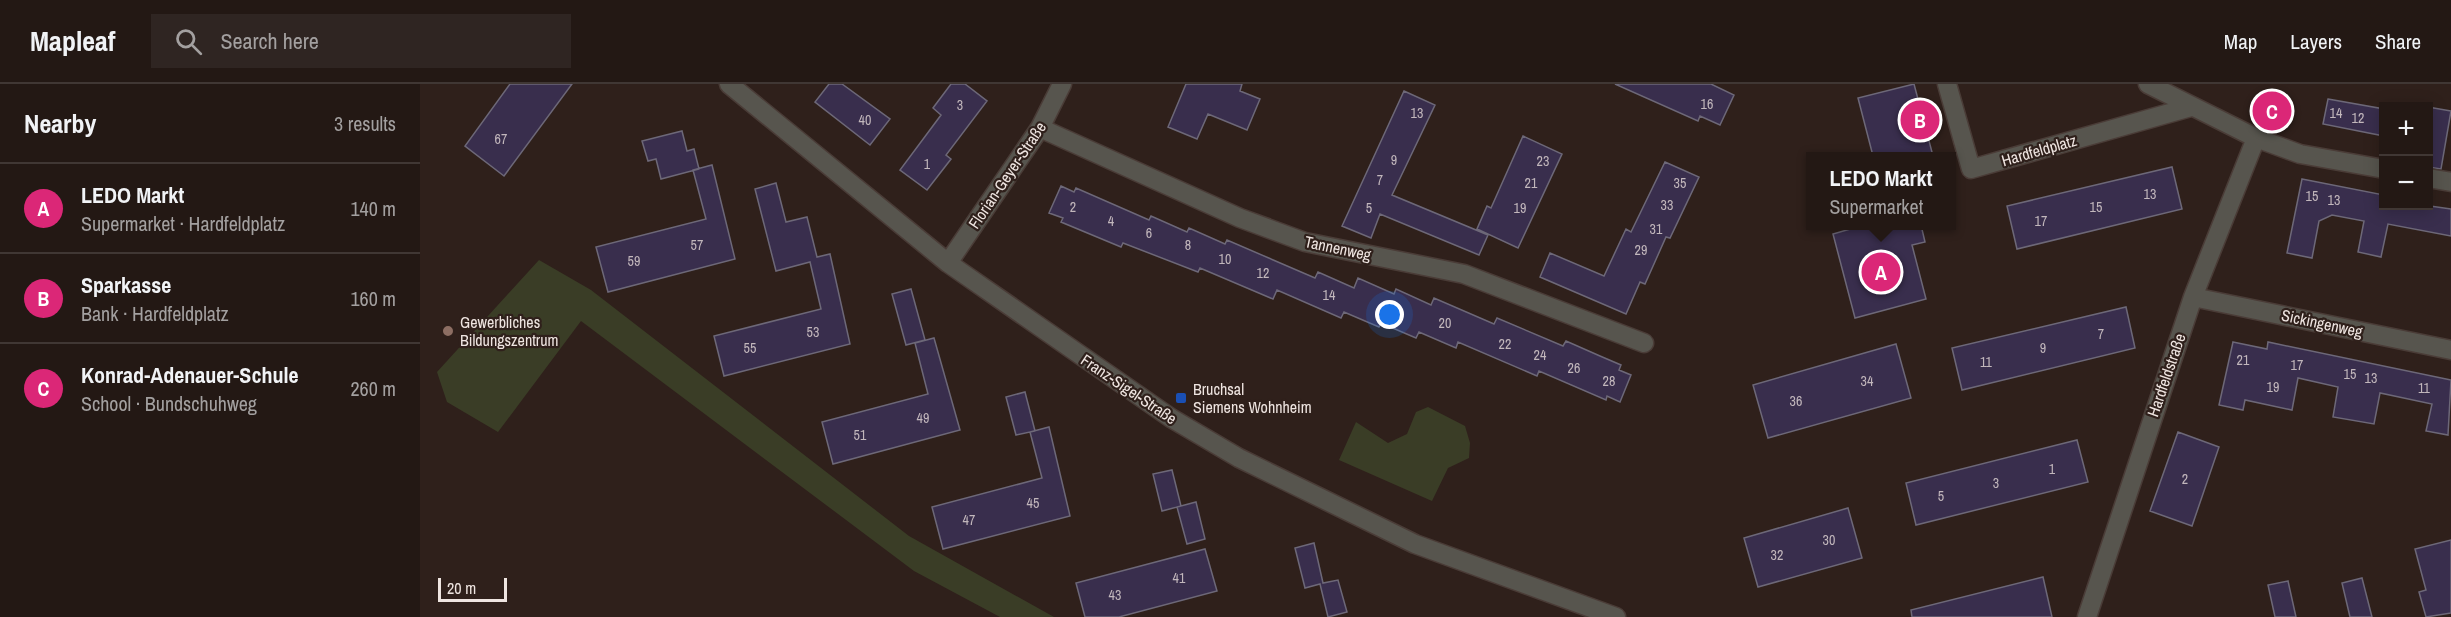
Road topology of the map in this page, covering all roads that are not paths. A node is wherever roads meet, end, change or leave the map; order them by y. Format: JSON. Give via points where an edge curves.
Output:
{"nodes":[{"id":1,"x":729,"y":84,"type":"edge"},
{"id":2,"x":1062,"y":84,"type":"edge"},
{"id":3,"x":1947,"y":84,"type":"edge"},
{"id":4,"x":2148,"y":84,"type":"edge"},
{"id":5,"x":2191,"y":107,"type":"junction"},
{"id":6,"x":1040,"y":128,"type":"junction"},
{"id":7,"x":2256,"y":138,"type":"junction"},
{"id":8,"x":2379,"y":169,"type":"edge"},
{"id":9,"x":2433,"y":179,"type":"edge"},
{"id":10,"x":2451,"y":182,"type":"edge"},
{"id":11,"x":948,"y":263,"type":"junction"},
{"id":12,"x":2193,"y":297,"type":"junction"},
{"id":13,"x":1644,"y":343,"type":"dead end"},
{"id":14,"x":2451,"y":350,"type":"edge"},
{"id":15,"x":1581,"y":612,"type":"edge"},
{"id":16,"x":1616,"y":617,"type":"edge"},
{"id":17,"x":2087,"y":617,"type":"edge"}],
"edges":[{"from":1,"to":11,"type":"street","name":"Franz-Sigel-Straße"},
{"from":2,"to":6,"type":"street","name":"Florian-Geyer-Straße"},
{"from":3,"to":5,"type":"street","name":"Hardfeldplatz","via":[[1971,169]]},
{"from":4,"to":5,"type":"street"},
{"from":5,"to":7,"type":"street"},
{"from":6,"to":11,"type":"street","name":"Florian-Geyer-Straße"},
{"from":6,"to":13,"type":"street","name":"Tannenweg","via":[[1240,218],[1305,242],[1464,274]]},
{"from":7,"to":8,"type":"street","via":[[2300,154]]},
{"from":7,"to":12,"type":"street","name":"Hardfeldstraße"},
{"from":9,"to":10,"type":"street"},
{"from":11,"to":15,"type":"street","name":"Franz-Sigel-Straße","via":[[1171,418],[1239,458],[1415,544]]},
{"from":12,"to":14,"type":"street","name":"Sickingenweg"},
{"from":12,"to":17,"type":"street","name":"Hardfeldstraße"},
{"from":15,"to":16,"type":"street","name":"Franz-Sigel-Straße"}]}
